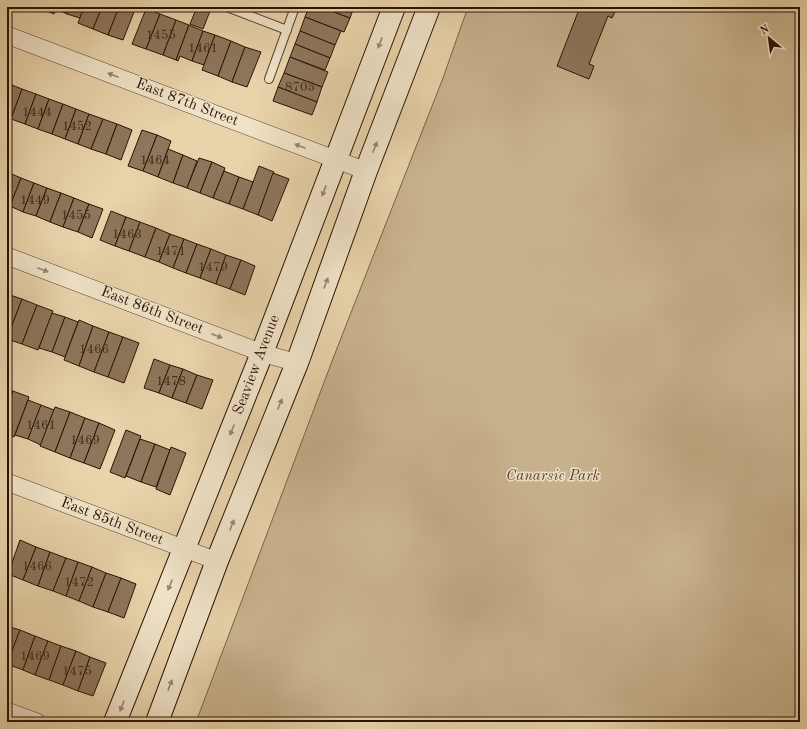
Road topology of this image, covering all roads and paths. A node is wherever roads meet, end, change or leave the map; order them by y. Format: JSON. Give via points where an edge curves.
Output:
{"nodes":[{"id":1,"x":227,"y":7,"type":"edge"},
{"id":2,"x":295,"y":7,"type":"edge"},
{"id":3,"x":394,"y":7,"type":"edge"},
{"id":4,"x":429,"y":7,"type":"edge"},
{"id":5,"x":287,"y":30,"type":"junction"},
{"id":6,"x":7,"y":35,"type":"edge"},
{"id":7,"x":269,"y":79,"type":"dead end"},
{"id":8,"x":336,"y":160,"type":"junction"},
{"id":9,"x":366,"y":171,"type":"junction"},
{"id":10,"x":7,"y":256,"type":"edge"},
{"id":11,"x":262,"y":353,"type":"junction"},
{"id":12,"x":297,"y":363,"type":"junction"},
{"id":13,"x":7,"y":482,"type":"edge"},
{"id":14,"x":184,"y":549,"type":"junction"},
{"id":15,"x":217,"y":561,"type":"junction"},
{"id":16,"x":7,"y":711,"type":"edge"},
{"id":17,"x":37,"y":722,"type":"edge"},
{"id":18,"x":115,"y":722,"type":"edge"},
{"id":19,"x":157,"y":722,"type":"edge"}],
"edges":[{"from":1,"to":5,"type":"lane"},
{"from":2,"to":5,"type":"lane"},
{"from":3,"to":8,"type":"street","name":"Seaview Avenue","one_way":true},
{"from":9,"to":4,"type":"street","one_way":true},
{"from":5,"to":7,"type":"lane"},
{"from":8,"to":6,"type":"street","name":"East 87th Street","one_way":true},
{"from":8,"to":9,"type":"street","name":"East 87th Street"},
{"from":8,"to":11,"type":"street","name":"Seaview Avenue","one_way":true},
{"from":12,"to":9,"type":"street","one_way":true},
{"from":10,"to":11,"type":"street","name":"East 86th Street","one_way":true},
{"from":11,"to":12,"type":"street","name":"East 86th Street"},
{"from":11,"to":14,"type":"street","name":"Seaview Avenue","one_way":true},
{"from":15,"to":12,"type":"street","one_way":true},
{"from":13,"to":14,"type":"street","name":"East 85th Street"},
{"from":14,"to":15,"type":"street","name":"East 85th Street"},
{"from":14,"to":18,"type":"street","name":"Seaview Avenue","one_way":true},
{"from":19,"to":15,"type":"street","one_way":true},
{"from":16,"to":17,"type":"street"}]}
